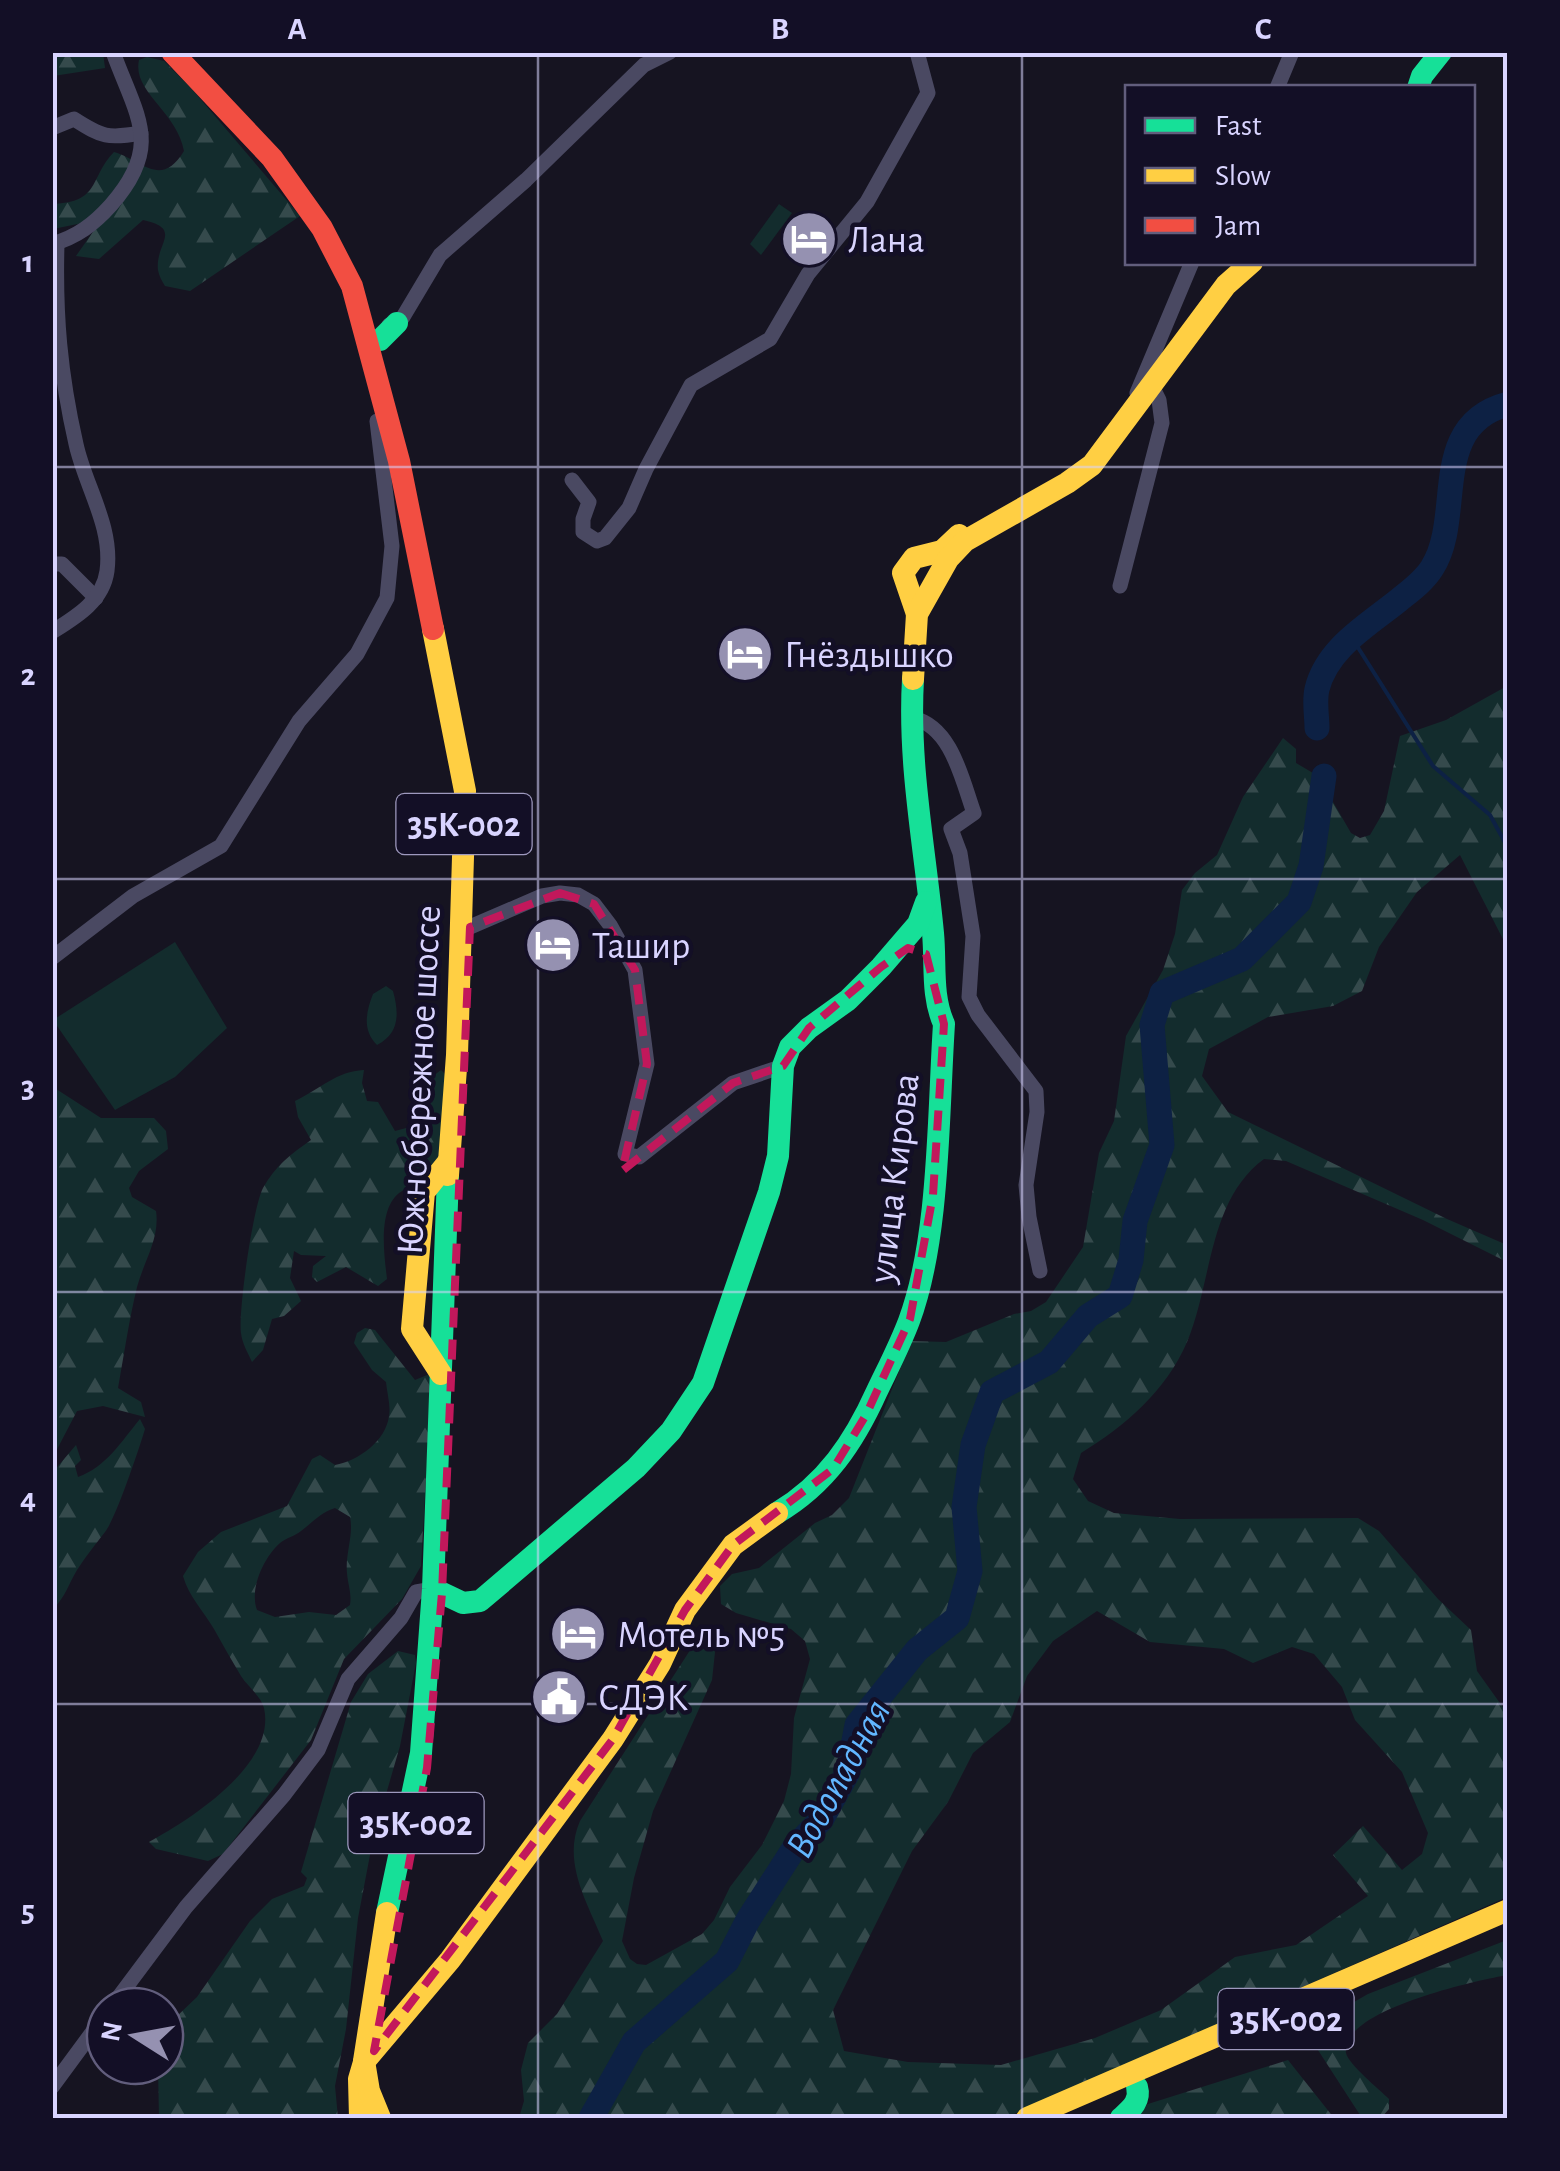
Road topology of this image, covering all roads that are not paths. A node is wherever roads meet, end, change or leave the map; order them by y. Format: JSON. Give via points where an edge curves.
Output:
{"nodes":[{"id":1,"x":112,"y":52,"type":"edge"},
{"id":2,"x":172,"y":52,"type":"edge"},
{"id":3,"x":184,"y":52,"type":"edge"},
{"id":4,"x":670,"y":52,"type":"edge"},
{"id":5,"x":917,"y":52,"type":"edge"},
{"id":6,"x":1292,"y":52,"type":"edge"},
{"id":7,"x":1441,"y":52,"type":"edge"},
{"id":8,"x":1278,"y":85,"type":"edge"},
{"id":9,"x":1419,"y":85,"type":"edge"},
{"id":10,"x":52,"y":128,"type":"edge"},
{"id":11,"x":141,"y":133,"type":"junction"},
{"id":12,"x":55,"y":244,"type":"edge"},
{"id":13,"x":1191,"y":265,"type":"edge"},
{"id":14,"x":1249,"y":265,"type":"edge"},
{"id":15,"x":389,"y":327,"type":"junction"},
{"id":16,"x":380,"y":387,"type":"junction"},
{"id":17,"x":1143,"y":393,"type":"junction"},
{"id":18,"x":572,"y":480,"type":"dead end"},
{"id":19,"x":52,"y":564,"type":"edge"},
{"id":20,"x":1120,"y":586,"type":"dead end"},
{"id":21,"x":96,"y":598,"type":"junction"},
{"id":22,"x":52,"y":632,"type":"edge"},
{"id":23,"x":913,"y":718,"type":"junction"},
{"id":24,"x":928,"y":894,"type":"junction"},
{"id":25,"x":470,"y":927,"type":"junction"},
{"id":26,"x":52,"y":958,"type":"edge"},
{"id":27,"x":881,"y":967,"type":"junction"},
{"id":28,"x":936,"y":1006,"type":"junction"},
{"id":29,"x":782,"y":1066,"type":"junction"},
{"id":30,"x":1040,"y":1271,"type":"dead end"},
{"id":31,"x":431,"y":1591,"type":"junction"},
{"id":32,"x":1508,"y":1910,"type":"edge"},
{"id":33,"x":1508,"y":1926,"type":"edge"},
{"id":34,"x":1436,"y":1947,"type":"junction"},
{"id":35,"x":127,"y":1986,"type":"edge"},
{"id":36,"x":85,"y":2042,"type":"edge"},
{"id":37,"x":368,"y":2058,"type":"junction"},
{"id":38,"x":1136,"y":2079,"type":"junction"},
{"id":39,"x":52,"y":2087,"type":"edge"},
{"id":40,"x":360,"y":2118,"type":"edge"},
{"id":41,"x":380,"y":2118,"type":"edge"},
{"id":42,"x":388,"y":2118,"type":"edge"},
{"id":43,"x":1027,"y":2118,"type":"edge"},
{"id":44,"x":1063,"y":2118,"type":"edge"},
{"id":45,"x":1122,"y":2118,"type":"edge"}],
"edges":[{"from":1,"to":11,"type":"street","via":[[132,93]]},
{"from":2,"to":16,"type":"main road","name":"Южнобережное шоссе","number":"35К-002","via":[[272,158],[322,228],[352,286]]},
{"from":3,"to":15,"type":"main road","name":"Южнобережное шоссе","number":"35К-002","via":[[292,167]]},
{"from":4,"to":15,"type":"street","via":[[644,65],[440,255]]},
{"from":5,"to":18,"type":"street","via":[[928,93],[867,202],[808,274],[770,339],[692,385],[629,508],[605,538],[583,532],[589,502]]},
{"from":6,"to":8,"type":"street"},
{"from":7,"to":9,"type":"main road"},
{"from":10,"to":11,"type":"street","via":[[74,119],[112,138]]},
{"from":11,"to":12,"type":"street","via":[[141,162],[114,202],[87,229]]},
{"from":12,"to":21,"type":"street","via":[[60,374],[105,528],[107,572]]},
{"from":13,"to":17,"type":"street"},
{"from":14,"to":17,"type":"main road"},
{"from":15,"to":25,"type":"main road","name":"Южнобережное шоссе","number":"35К-002","via":[[475,787]]},
{"from":16,"to":26,"type":"street","via":[[376,410],[392,546],[387,598],[357,654],[299,722],[221,846],[133,896]]},
{"from":16,"to":31,"type":"main road","name":"Южнобережное шоссе","number":"35К-002","via":[[465,791]]},
{"from":17,"to":20,"type":"street","via":[[1159,400],[1162,423]]},
{"from":17,"to":23,"type":"main road","name":"улица Кирова","via":[[1086,461],[958,536],[945,555],[915,556],[903,573],[918,614]]},
{"from":19,"to":21,"type":"street","via":[[62,564]]},
{"from":21,"to":22,"type":"street"},
{"from":23,"to":24,"type":"main road","name":"улица Кирова","via":[[912,767]]},
{"from":23,"to":30,"type":"street","via":[[937,731],[954,757],[974,812],[951,829],[973,936],[969,998],[1036,1092],[1026,1185]]},
{"from":24,"to":27,"type":"main road","via":[[918,924]]},
{"from":24,"to":28,"type":"main road","name":"улица Кирова"},
{"from":25,"to":29,"type":"street","via":[[560,893],[594,904],[610,925],[636,970],[648,1064],[626,1154],[639,1158],[733,1083]]},
{"from":25,"to":31,"type":"main road","name":"Южнобережное шоссе","number":"35К-002"},
{"from":27,"to":28,"type":"main road","via":[[918,948],[926,954]]},
{"from":27,"to":29,"type":"main road","via":[[809,1028]]},
{"from":28,"to":37,"type":"main road","name":"улица Кирова","via":[[944,1024],[925,1252],[910,1319],[866,1415],[834,1469],[734,1545],[685,1610],[613,1738],[450,1960]]},
{"from":29,"to":31,"type":"main road","via":[[778,1156],[769,1192],[703,1383],[671,1431],[480,1601],[463,1603]]},
{"from":31,"to":35,"type":"street","via":[[348,1679],[318,1750]]},
{"from":31,"to":37,"type":"main road","name":"Южнобережное шоссе","number":"35К-002","via":[[421,1753],[380,1948]]},
{"from":31,"to":37,"type":"main road","name":"Южнобережное шоссе","number":"35К-002","via":[[426,1768]]},
{"from":32,"to":34,"type":"main road"},
{"from":33,"to":34,"type":"main road"},
{"from":34,"to":38,"type":"main road","number":"35К-002"},
{"from":36,"to":39,"type":"street"},
{"from":37,"to":40,"type":"main road","via":[[359,2079]]},
{"from":37,"to":41,"type":"main road","name":"Южнобережное шоссе","number":"35К-002","via":[[369,2091]]},
{"from":37,"to":42,"type":"main road","name":"Южнобережное шоссе","number":"35К-002"},
{"from":38,"to":43,"type":"main road"},
{"from":38,"to":44,"type":"main road"},
{"from":38,"to":45,"type":"main road","via":[[1139,2094]]}]}
